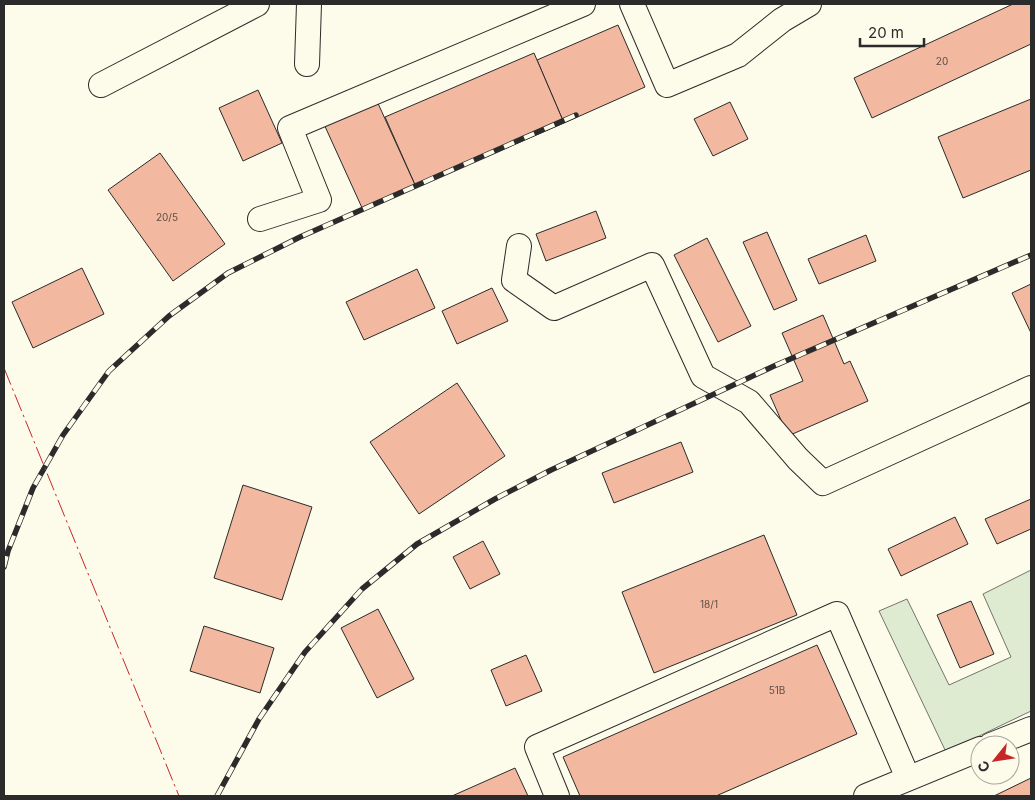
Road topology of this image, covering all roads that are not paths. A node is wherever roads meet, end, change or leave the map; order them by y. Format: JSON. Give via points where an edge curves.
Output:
{"nodes":[{"id":1,"x":257,"y":4,"type":"edge"},
{"id":2,"x":309,"y":4,"type":"edge"},
{"id":3,"x":583,"y":4,"type":"edge"},
{"id":4,"x":632,"y":4,"type":"edge"},
{"id":5,"x":809,"y":4,"type":"edge"},
{"id":6,"x":307,"y":64,"type":"dead end"},
{"id":7,"x":101,"y":85,"type":"dead end"},
{"id":8,"x":260,"y":219,"type":"dead end"},
{"id":9,"x":519,"y":246,"type":"dead end"},
{"id":10,"x":1031,"y":388,"type":"edge"},
{"id":11,"x":1031,"y":729,"type":"edge"},
{"id":12,"x":1016,"y":735,"type":"edge"},
{"id":13,"x":970,"y":753,"type":"edge"},
{"id":14,"x":908,"y":778,"type":"junction"},
{"id":15,"x":557,"y":796,"type":"edge"},
{"id":16,"x":866,"y":796,"type":"edge"}],
"edges":[{"from":1,"to":7,"type":"lane"},
{"from":2,"to":6,"type":"lane"},
{"from":3,"to":8,"type":"lane","via":[[290,128],[319,200]]},
{"from":4,"to":5,"type":"lane","via":[[668,84],[738,55],[782,20]]},
{"from":9,"to":10,"type":"lane","via":[[514,280],[554,308],[652,265],[704,376],[749,402],[798,460],[823,482]]},
{"from":11,"to":12,"type":"lane"},
{"from":13,"to":14,"type":"lane"},
{"from":14,"to":15,"type":"lane","via":[[837,614],[537,747]]},
{"from":14,"to":16,"type":"lane"}]}
